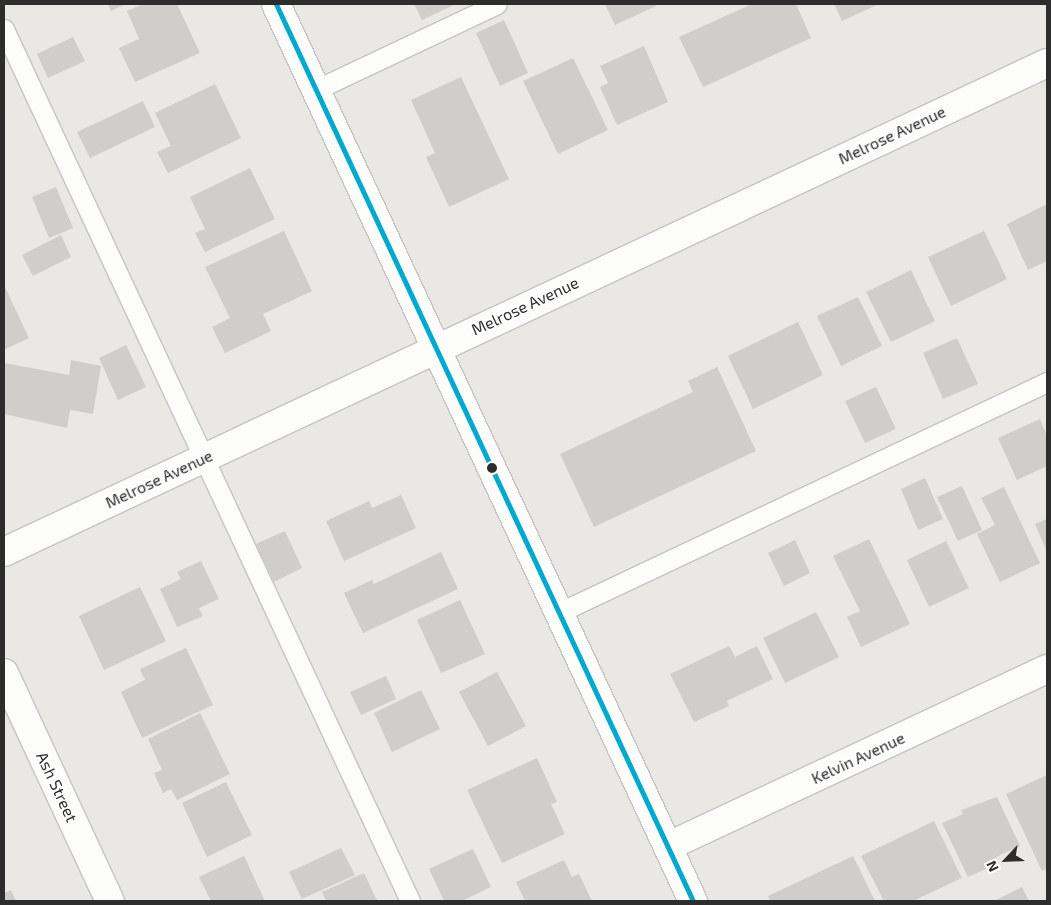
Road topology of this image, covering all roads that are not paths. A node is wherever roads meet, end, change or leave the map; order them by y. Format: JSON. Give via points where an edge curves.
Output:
{"nodes":[{"id":1,"x":276,"y":4,"type":"edge"},
{"id":2,"x":497,"y":4,"type":"edge"},
{"id":3,"x":4,"y":29,"type":"edge"},
{"id":4,"x":1047,"y":63,"type":"edge"},
{"id":5,"x":315,"y":90,"type":"junction"},
{"id":6,"x":435,"y":348,"type":"junction"},
{"id":7,"x":1047,"y":382,"type":"edge"},
{"id":8,"x":202,"y":459,"type":"junction"},
{"id":9,"x":4,"y":552,"type":"edge"},
{"id":10,"x":558,"y":614,"type":"junction"},
{"id":11,"x":1047,"y":669,"type":"edge"},
{"id":12,"x":4,"y":673,"type":"edge"},
{"id":13,"x":668,"y":846,"type":"junction"},
{"id":14,"x":110,"y":901,"type":"edge"},
{"id":15,"x":410,"y":901,"type":"edge"},
{"id":16,"x":693,"y":901,"type":"edge"}],
"edges":[{"from":1,"to":5,"type":"street"},
{"from":2,"to":5,"type":"lane"},
{"from":3,"to":8,"type":"lane"},
{"from":4,"to":6,"type":"street","name":"Melrose Avenue"},
{"from":5,"to":6,"type":"street"},
{"from":6,"to":8,"type":"street","name":"Melrose Avenue"},
{"from":6,"to":10,"type":"street"},
{"from":7,"to":10,"type":"lane"},
{"from":8,"to":9,"type":"street","name":"Melrose Avenue"},
{"from":8,"to":15,"type":"lane"},
{"from":10,"to":13,"type":"street"},
{"from":11,"to":13,"type":"street","name":"Kelvin Avenue"},
{"from":12,"to":14,"type":"street","name":"Ash Street"},
{"from":13,"to":16,"type":"street"}]}
